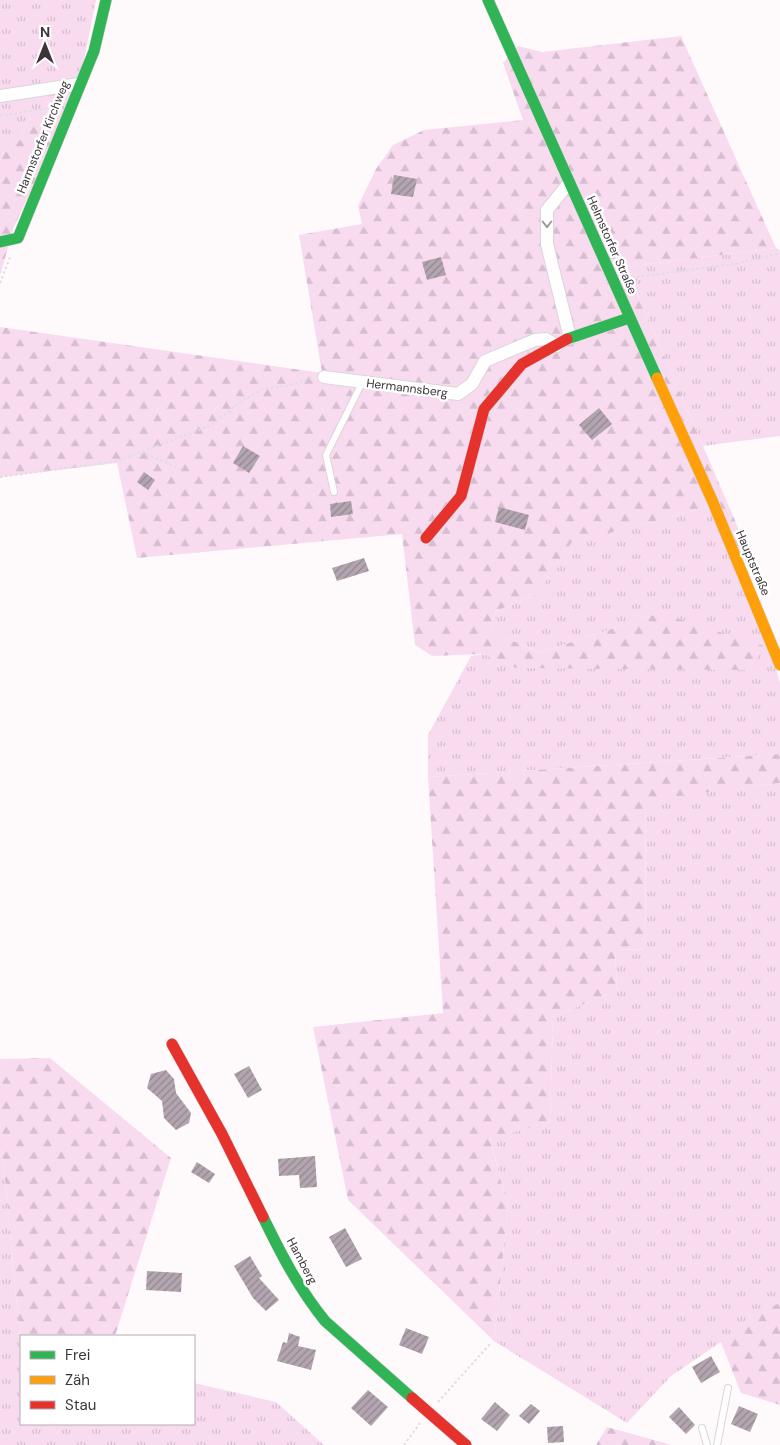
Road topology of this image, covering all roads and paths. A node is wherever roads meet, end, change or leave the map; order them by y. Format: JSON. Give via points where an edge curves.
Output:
{"nodes":[{"id":1,"x":106,"y":0,"type":"edge"},
{"id":2,"x":488,"y":0,"type":"edge"},
{"id":3,"x":79,"y":84,"type":"junction"},
{"id":4,"x":0,"y":96,"type":"edge"},
{"id":5,"x":59,"y":102,"type":"dead end"},
{"id":6,"x":0,"y":116,"type":"edge"},
{"id":7,"x":570,"y":183,"type":"junction"},
{"id":8,"x":18,"y":238,"type":"junction"},
{"id":9,"x":0,"y":242,"type":"edge"},
{"id":10,"x":780,"y":253,"type":"edge"},
{"id":11,"x":612,"y":280,"type":"junction"},
{"id":12,"x":0,"y":283,"type":"edge"},
{"id":13,"x":629,"y":318,"type":"junction"},
{"id":14,"x":570,"y":338,"type":"junction"},
{"id":15,"x":556,"y":346,"type":"junction"},
{"id":16,"x":324,"y":377,"type":"joint"},
{"id":17,"x":362,"y":383,"type":"junction"},
{"id":18,"x":142,"y":452,"type":"junction"},
{"id":19,"x":183,"y":470,"type":"dead end"},
{"id":20,"x":0,"y":477,"type":"edge"},
{"id":21,"x":334,"y":492,"type":"dead end"},
{"id":22,"x":712,"y":500,"type":"joint"},
{"id":23,"x":426,"y":538,"type":"dead end"},
{"id":24,"x":780,"y":666,"type":"edge"},
{"id":25,"x":172,"y":1044,"type":"dead end"},
{"id":26,"x":490,"y":1344,"type":"dead end"},
{"id":27,"x":728,"y":1388,"type":"dead end"},
{"id":28,"x":428,"y":1412,"type":"junction"},
{"id":29,"x":702,"y":1428,"type":"dead end"},
{"id":30,"x":404,"y":1445,"type":"edge"},
{"id":31,"x":466,"y":1445,"type":"edge"},
{"id":32,"x":707,"y":1445,"type":"edge"},
{"id":33,"x":717,"y":1445,"type":"edge"}],
"edges":[{"from":1,"to":3,"type":"street","name":"Harmstorfer Kirchweg","via":[[98,38]]},
{"from":2,"to":7,"type":"street","name":"Helmstorfer Straße"},
{"from":3,"to":4,"type":"street"},
{"from":3,"to":8,"type":"street","name":"Harmstorfer Kirchweg"},
{"from":5,"to":6,"type":"path","via":[[48,108]]},
{"from":7,"to":11,"type":"street","name":"Helmstorfer Straße"},
{"from":7,"to":14,"type":"street","one_way":true,"via":[[547,210],[547,244]]},
{"from":8,"to":9,"type":"street"},
{"from":8,"to":12,"type":"path"},
{"from":10,"to":11,"type":"path","via":[[735,264]]},
{"from":11,"to":13,"type":"street","name":"Helmstorfer Straße"},
{"from":13,"to":14,"type":"street"},
{"from":13,"to":22,"type":"street","name":"Helmstorfer Straße"},
{"from":14,"to":15,"type":"street"},
{"from":15,"to":17,"type":"street","name":"Hermannsberg","via":[[546,339],[535,340],[485,361],[472,384],[458,394]]},
{"from":15,"to":23,"type":"street","via":[[522,364],[484,409],[461,496]]},
{"from":16,"to":17,"type":"street","name":"Hermannsberg"},
{"from":16,"to":18,"type":"path","via":[[307,378],[263,390],[240,402],[212,425]]},
{"from":17,"to":21,"type":"lane","via":[[326,455]]},
{"from":18,"to":19,"type":"path"},
{"from":18,"to":20,"type":"path","via":[[117,461]]},
{"from":22,"to":24,"type":"street","name":"Hauptstraße"},
{"from":25,"to":28,"type":"street","name":"Hamberg","via":[[310,1304]]},
{"from":26,"to":28,"type":"path"},
{"from":27,"to":33,"type":"lane"},
{"from":28,"to":30,"type":"path"},
{"from":28,"to":31,"type":"street","name":"Hamberg"},
{"from":29,"to":32,"type":"lane"}]}
